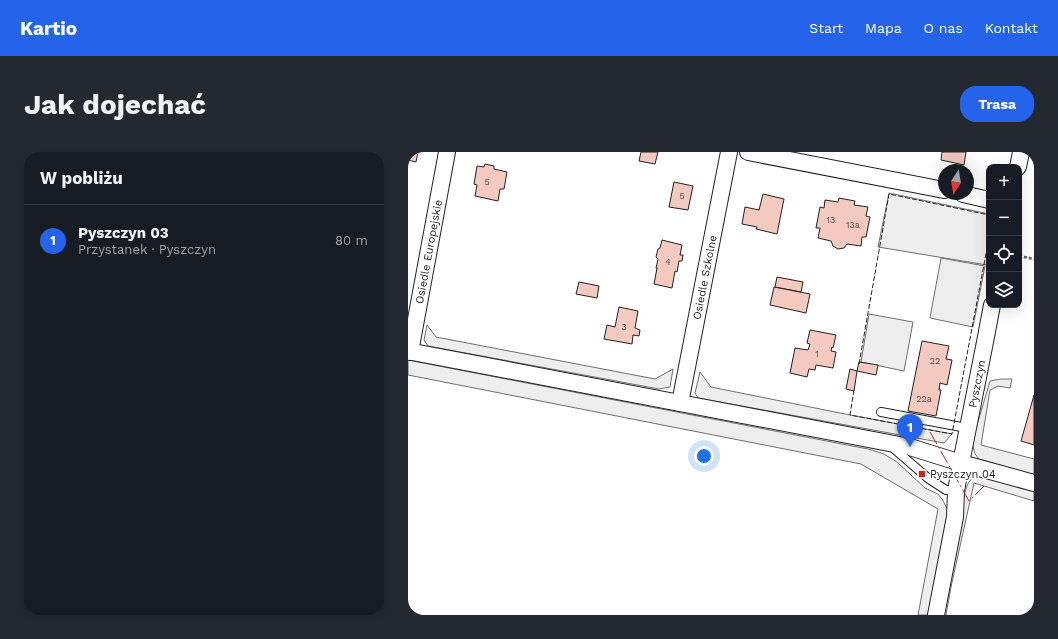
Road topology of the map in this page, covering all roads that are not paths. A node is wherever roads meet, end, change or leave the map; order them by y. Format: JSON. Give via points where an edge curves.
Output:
{"nodes":[{"id":1,"x":447,"y":152,"type":"edge"},
{"id":2,"x":729,"y":152,"type":"edge"},
{"id":3,"x":748,"y":152,"type":"edge"},
{"id":4,"x":1021,"y":152,"type":"edge"},
{"id":5,"x":1019,"y":164,"type":"edge"},
{"id":6,"x":938,"y":189,"type":"edge"},
{"id":7,"x":974,"y":197,"type":"edge"},
{"id":8,"x":986,"y":199,"type":"edge"},
{"id":9,"x":991,"y":308,"type":"edge"},
{"id":10,"x":409,"y":352,"type":"edge"},
{"id":11,"x":680,"y":403,"type":"junction"},
{"id":12,"x":881,"y":412,"type":"dead end"},
{"id":13,"x":968,"y":428,"type":"junction"},
{"id":14,"x":887,"y":442,"type":"junction"},
{"id":15,"x":961,"y":463,"type":"junction"},
{"id":16,"x":1034,"y":483,"type":"edge"},
{"id":17,"x":956,"y":491,"type":"junction"},
{"id":18,"x":936,"y":615,"type":"edge"}],
"edges":[{"from":1,"to":10,"type":"street","name":"Osiedle Europejskie"},
{"from":2,"to":11,"type":"street","name":"Osiedle Szkolne"},
{"from":3,"to":6,"type":"street"},
{"from":4,"to":5,"type":"street"},
{"from":7,"to":8,"type":"street"},
{"from":9,"to":13,"type":"street","name":"Pyszczyn"},
{"from":10,"to":11,"type":"street"},
{"from":11,"to":14,"type":"street"},
{"from":12,"to":13,"type":"lane"},
{"from":13,"to":15,"type":"street","name":"Pyszczyn"},
{"from":14,"to":15,"type":"street"},
{"from":14,"to":17,"type":"lane","via":[[929,479],[946,490]]},
{"from":15,"to":16,"type":"street"},
{"from":15,"to":17,"type":"street","name":"Pyszczyn"},
{"from":17,"to":18,"type":"street","name":"Pyszczyn","via":[[955,517]]}]}
